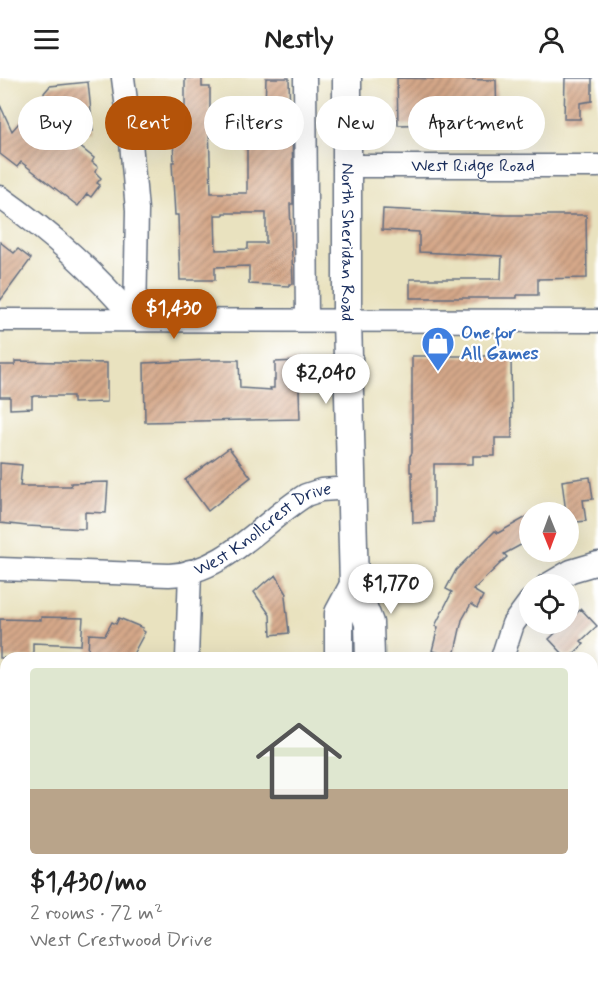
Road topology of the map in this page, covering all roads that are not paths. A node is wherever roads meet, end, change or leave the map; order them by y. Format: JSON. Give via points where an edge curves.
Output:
{"nodes":[{"id":1,"x":123,"y":78,"type":"edge"},
{"id":2,"x":305,"y":78,"type":"edge"},
{"id":3,"x":347,"y":78,"type":"edge"},
{"id":4,"x":347,"y":165,"type":"junction"},
{"id":5,"x":598,"y":165,"type":"edge"},
{"id":6,"x":0,"y":197,"type":"edge"},
{"id":7,"x":0,"y":320,"type":"edge"},
{"id":8,"x":135,"y":320,"type":"junction"},
{"id":9,"x":307,"y":320,"type":"junction"},
{"id":10,"x":347,"y":320,"type":"junction"},
{"id":11,"x":598,"y":321,"type":"edge"},
{"id":12,"x":351,"y":488,"type":"junction"},
{"id":13,"x":598,"y":563,"type":"edge"},
{"id":14,"x":0,"y":568,"type":"edge"},
{"id":15,"x":190,"y":571,"type":"junction"},
{"id":16,"x":566,"y":574,"type":"edge"},
{"id":17,"x":354,"y":585,"type":"junction"},
{"id":18,"x":519,"y":616,"type":"edge"},
{"id":19,"x":187,"y":652,"type":"edge"},
{"id":20,"x":339,"y":652,"type":"edge"},
{"id":21,"x":370,"y":652,"type":"edge"},
{"id":22,"x":503,"y":652,"type":"edge"}],
"edges":[{"from":1,"to":8,"type":"street","via":[[137,210]]},
{"from":2,"to":9,"type":"street"},
{"from":3,"to":4,"type":"main road","name":"North Sheridan Road"},
{"from":4,"to":5,"type":"street","name":"West Ridge Road"},
{"from":4,"to":10,"type":"main road","name":"North Sheridan Road"},
{"from":6,"to":8,"type":"street","via":[[71,252]]},
{"from":7,"to":8,"type":"street"},
{"from":8,"to":9,"type":"street"},
{"from":9,"to":10,"type":"street"},
{"from":10,"to":11,"type":"street"},
{"from":10,"to":12,"type":"main road","name":"North Sheridan Road"},
{"from":12,"to":15,"type":"street","name":"West Knollcrest Drive","via":[[306,495],[222,559]]},
{"from":12,"to":17,"type":"main road","name":"North Sheridan Road"},
{"from":13,"to":16,"type":"street"},
{"from":14,"to":15,"type":"street","via":[[169,574]]},
{"from":15,"to":19,"type":"street","name":"West Knollcrest Drive"},
{"from":17,"to":20,"type":"main road","name":"North Sheridan Road","via":[[339,614]]},
{"from":17,"to":21,"type":"main road","name":"North Sheridan Road","via":[[369,623]]},
{"from":18,"to":22,"type":"street"}]}
